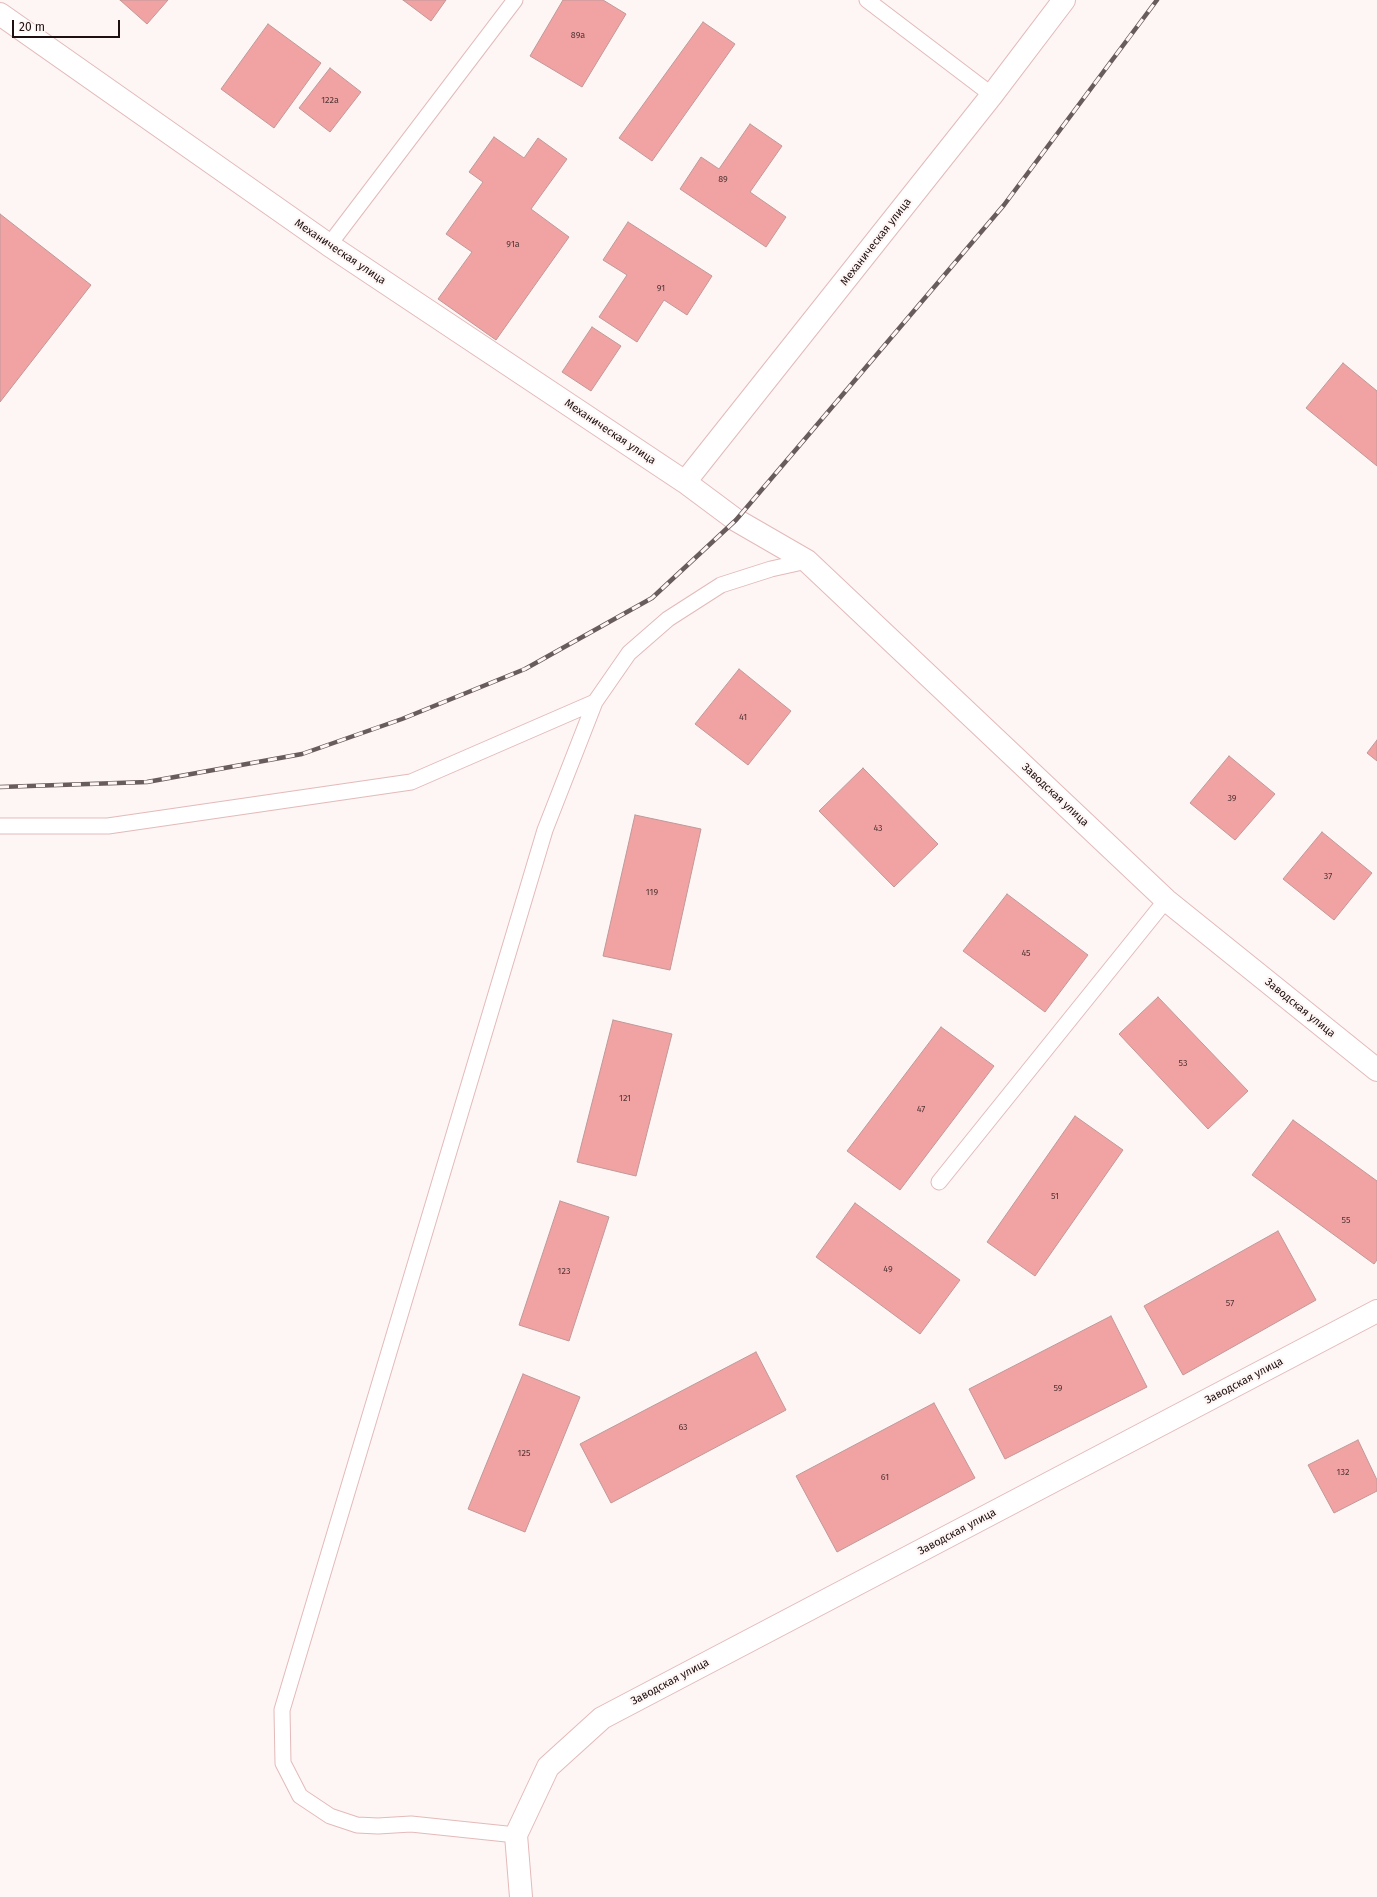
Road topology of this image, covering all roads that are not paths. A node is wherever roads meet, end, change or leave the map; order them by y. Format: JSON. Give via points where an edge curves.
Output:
{"nodes":[{"id":1,"x":515,"y":0,"type":"edge"},
{"id":2,"x":867,"y":0,"type":"edge"},
{"id":3,"x":1064,"y":0,"type":"edge"},
{"id":4,"x":0,"y":14,"type":"edge"},
{"id":5,"x":992,"y":95,"type":"junction"},
{"id":6,"x":329,"y":245,"type":"junction"},
{"id":7,"x":685,"y":482,"type":"junction"},
{"id":8,"x":736,"y":520,"type":"joint"},
{"id":9,"x":807,"y":561,"type":"junction"},
{"id":10,"x":595,"y":702,"type":"junction"},
{"id":11,"x":0,"y":826,"type":"edge"},
{"id":12,"x":1166,"y":900,"type":"junction"},
{"id":13,"x":1377,"y":1070,"type":"edge"},
{"id":14,"x":939,"y":1182,"type":"dead end"},
{"id":15,"x":1377,"y":1311,"type":"edge"},
{"id":16,"x":516,"y":1835,"type":"junction"},
{"id":17,"x":522,"y":1897,"type":"edge"}],
"edges":[{"from":1,"to":6,"type":"lane"},
{"from":2,"to":5,"type":"lane"},
{"from":3,"to":5,"type":"street","name":"Механическая улица"},
{"from":4,"to":6,"type":"street","name":"Механическая улица"},
{"from":5,"to":7,"type":"street","name":"Механическая улица"},
{"from":6,"to":7,"type":"street","name":"Механическая улица"},
{"from":7,"to":8,"type":"street","name":"Механическая улица"},
{"from":8,"to":9,"type":"street","name":"Заводская улица"},
{"from":9,"to":10,"type":"lane","via":[[721,585],[668,618],[628,653]]},
{"from":9,"to":12,"type":"street","name":"Заводская улица"},
{"from":10,"to":11,"type":"lane","via":[[411,782],[108,826]]},
{"from":10,"to":16,"type":"lane","via":[[545,830],[282,1710],[283,1763],[300,1796],[330,1816],[357,1825],[411,1824]]},
{"from":12,"to":13,"type":"street","name":"Заводская улица"},
{"from":12,"to":14,"type":"lane"},
{"from":15,"to":16,"type":"street","name":"Заводская улица","via":[[602,1718],[548,1767]]},
{"from":16,"to":17,"type":"street"}]}
